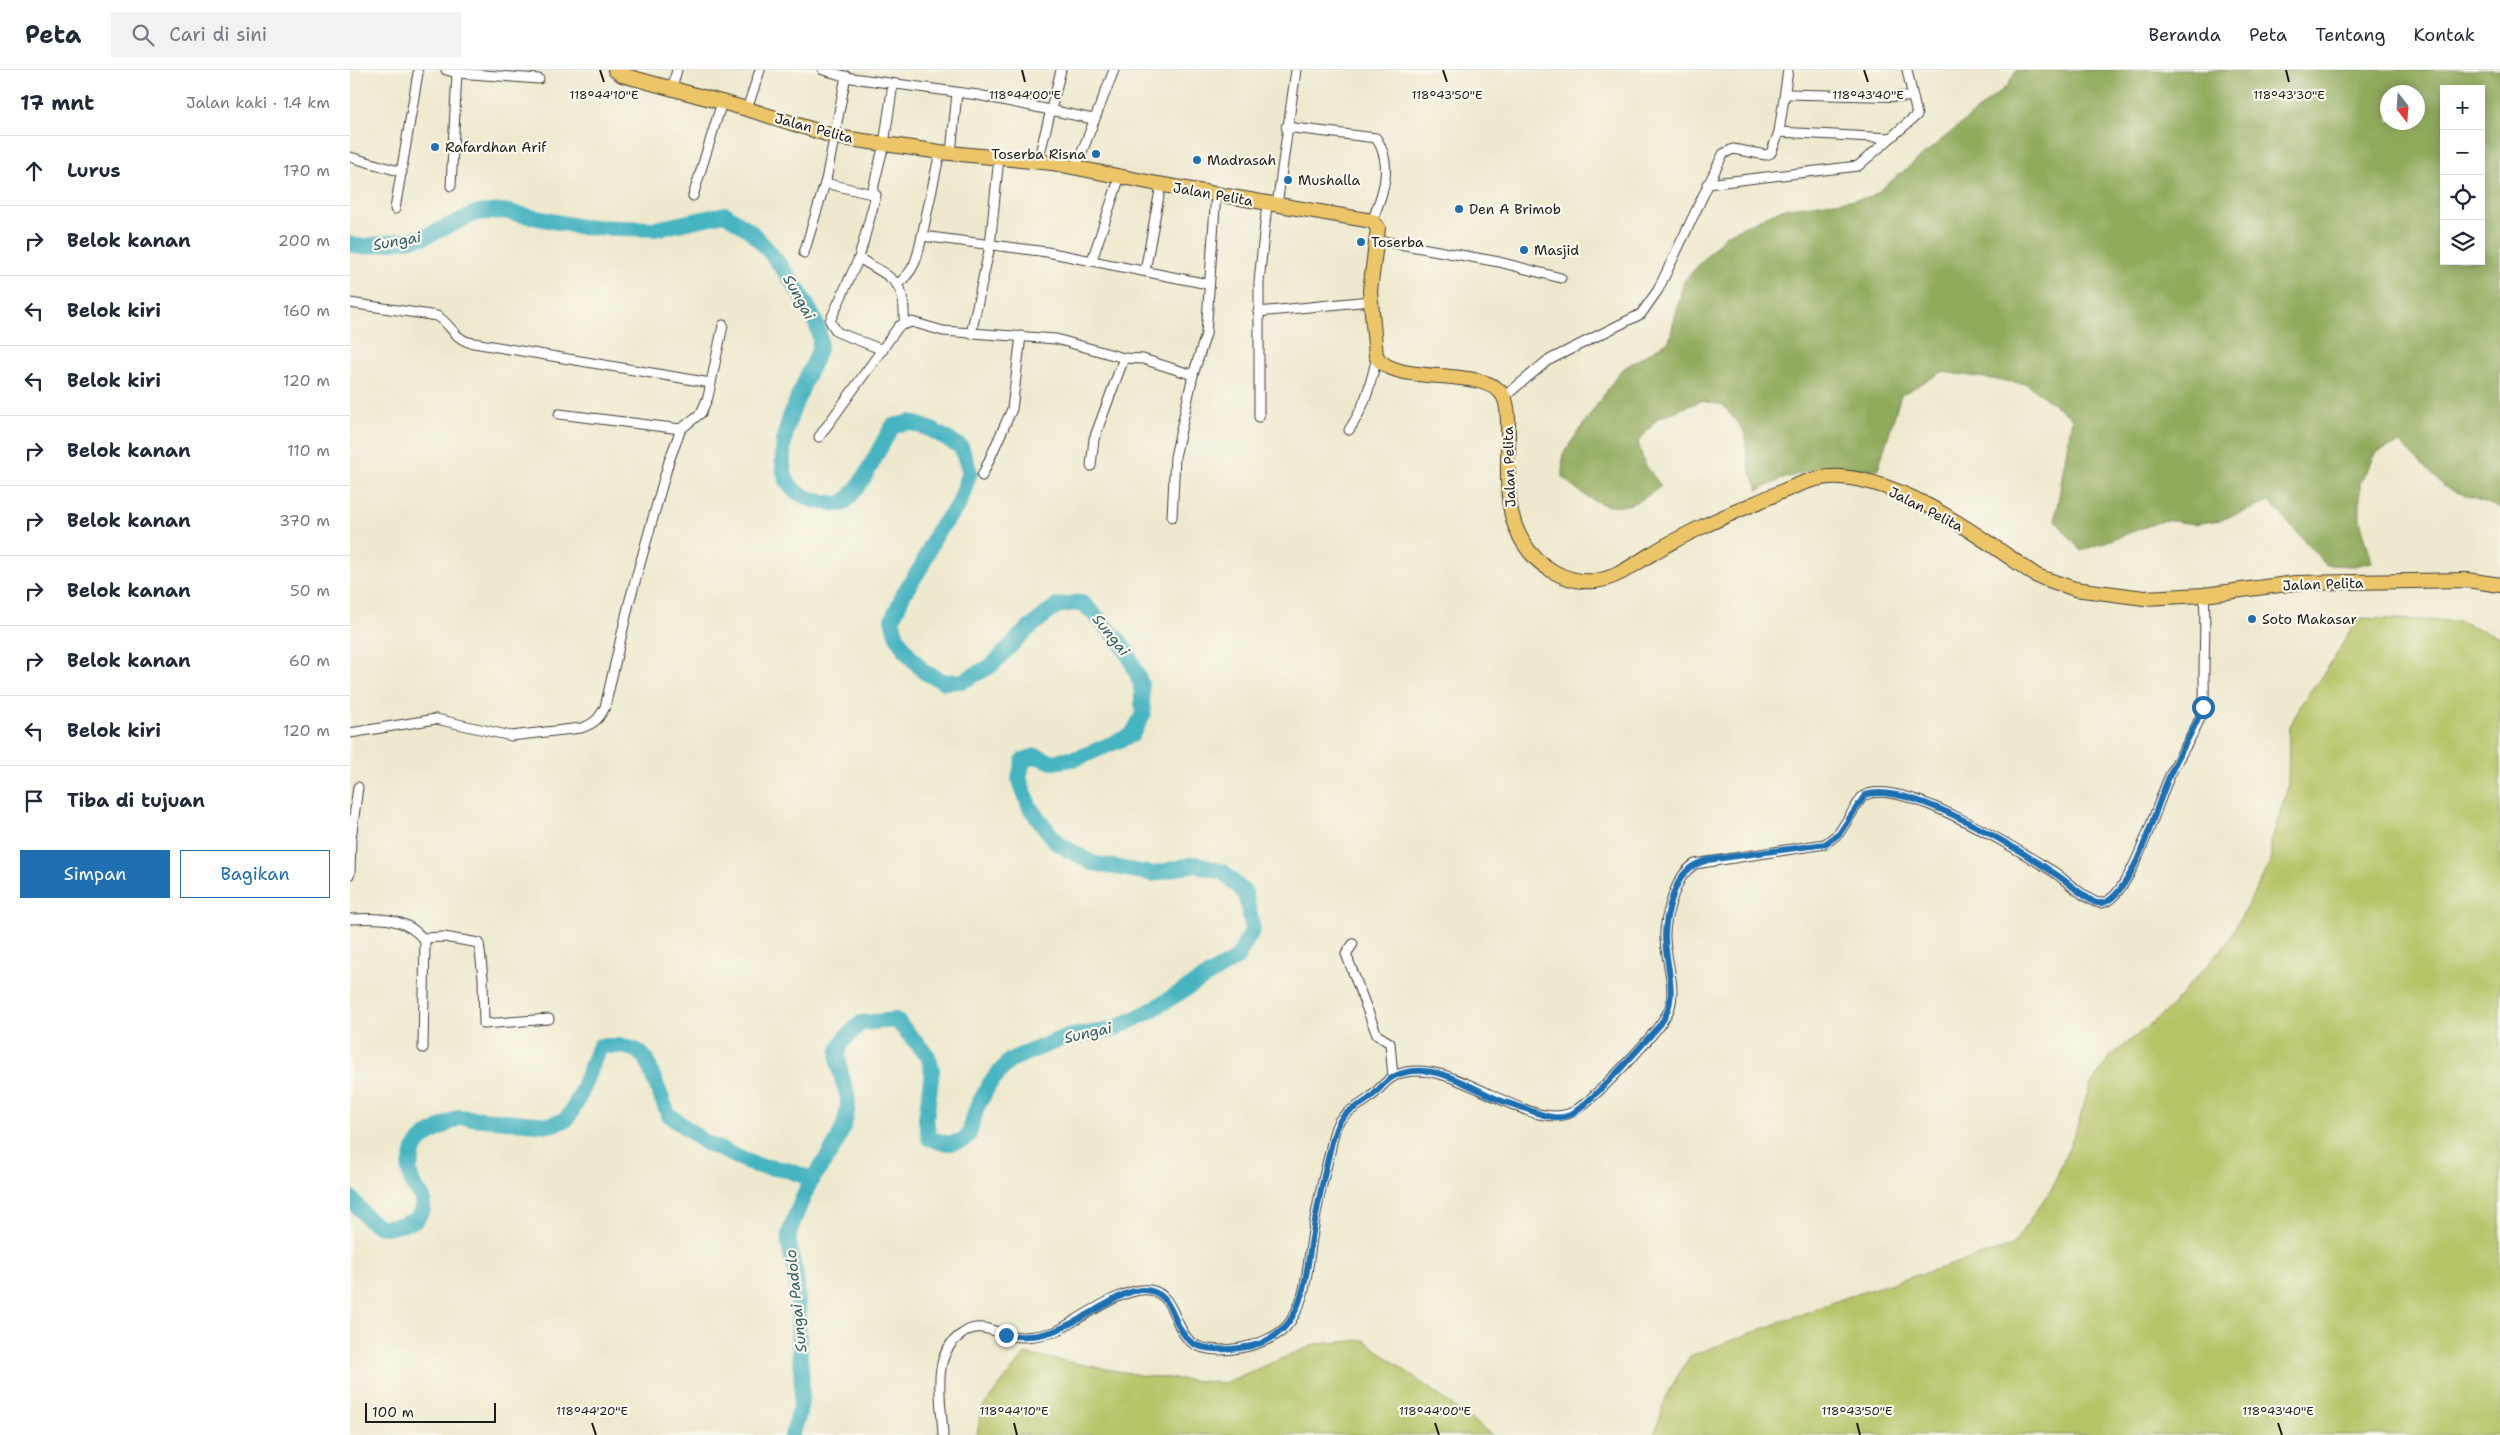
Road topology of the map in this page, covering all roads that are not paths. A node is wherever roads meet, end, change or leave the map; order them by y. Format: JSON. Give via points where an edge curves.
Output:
{"nodes":[{"id":1,"x":446,"y":70,"type":"edge"},
{"id":2,"x":615,"y":70,"type":"edge"},
{"id":3,"x":677,"y":70,"type":"edge"},
{"id":4,"x":760,"y":70,"type":"edge"},
{"id":5,"x":823,"y":70,"type":"edge"},
{"id":6,"x":1061,"y":70,"type":"edge"},
{"id":7,"x":1114,"y":70,"type":"edge"},
{"id":8,"x":1296,"y":70,"type":"edge"},
{"id":9,"x":1788,"y":70,"type":"edge"},
{"id":10,"x":1907,"y":70,"type":"edge"},
{"id":11,"x":418,"y":73,"type":"dead end"},
{"id":12,"x":457,"y":73,"type":"junction"},
{"id":13,"x":846,"y":76,"type":"junction"},
{"id":14,"x":540,"y":79,"type":"dead end"},
{"id":15,"x":893,"y":84,"type":"junction"},
{"id":16,"x":672,"y":88,"type":"junction"},
{"id":17,"x":957,"y":92,"type":"junction"},
{"id":18,"x":1786,"y":94,"type":"junction"},
{"id":19,"x":1913,"y":97,"type":"junction"},
{"id":20,"x":722,"y":102,"type":"junction"},
{"id":21,"x":748,"y":109,"type":"junction"},
{"id":22,"x":1050,"y":111,"type":"junction"},
{"id":23,"x":1094,"y":119,"type":"junction"},
{"id":24,"x":1286,"y":126,"type":"junction"},
{"id":25,"x":1779,"y":132,"type":"junction"},
{"id":26,"x":836,"y":137,"type":"junction"},
{"id":27,"x":1890,"y":138,"type":"junction"},
{"id":28,"x":884,"y":144,"type":"junction"},
{"id":29,"x":946,"y":152,"type":"junction"},
{"id":30,"x":350,"y":157,"type":"edge"},
{"id":31,"x":999,"y":157,"type":"junction"},
{"id":32,"x":1038,"y":161,"type":"junction"},
{"id":33,"x":1076,"y":168,"type":"junction"},
{"id":34,"x":402,"y":172,"type":"junction"},
{"id":35,"x":1120,"y":176,"type":"junction"},
{"id":36,"x":825,"y":184,"type":"junction"},
{"id":37,"x":1707,"y":184,"type":"junction"},
{"id":38,"x":1161,"y":185,"type":"junction"},
{"id":39,"x":451,"y":186,"type":"dead end"},
{"id":40,"x":872,"y":193,"type":"junction"},
{"id":41,"x":1216,"y":193,"type":"junction"},
{"id":42,"x":693,"y":196,"type":"dead end"},
{"id":43,"x":1272,"y":204,"type":"junction"},
{"id":44,"x":395,"y":209,"type":"dead end"},
{"id":45,"x":1372,"y":220,"type":"junction"},
{"id":46,"x":922,"y":236,"type":"junction"},
{"id":47,"x":1377,"y":240,"type":"junction"},
{"id":48,"x":990,"y":246,"type":"junction"},
{"id":49,"x":804,"y":253,"type":"dead end"},
{"id":50,"x":859,"y":258,"type":"junction"},
{"id":51,"x":1092,"y":260,"type":"junction"},
{"id":52,"x":1145,"y":271,"type":"junction"},
{"id":53,"x":1561,"y":278,"type":"dead end"},
{"id":54,"x":898,"y":284,"type":"junction"},
{"id":55,"x":1208,"y":284,"type":"junction"},
{"id":56,"x":1370,"y":301,"type":"junction"},
{"id":57,"x":350,"y":303,"type":"edge"},
{"id":58,"x":1258,"y":312,"type":"junction"},
{"id":59,"x":904,"y":324,"type":"junction"},
{"id":60,"x":723,"y":325,"type":"dead end"},
{"id":61,"x":971,"y":334,"type":"junction"},
{"id":62,"x":1021,"y":336,"type":"junction"},
{"id":63,"x":883,"y":350,"type":"junction"},
{"id":64,"x":1377,"y":357,"type":"junction"},
{"id":65,"x":1124,"y":358,"type":"junction"},
{"id":66,"x":1193,"y":375,"type":"junction"},
{"id":67,"x":711,"y":383,"type":"junction"},
{"id":68,"x":1504,"y":397,"type":"junction"},
{"id":69,"x":559,"y":414,"type":"dead end"},
{"id":70,"x":1259,"y":417,"type":"dead end"},
{"id":71,"x":681,"y":429,"type":"junction"},
{"id":72,"x":1349,"y":430,"type":"dead end"},
{"id":73,"x":819,"y":437,"type":"dead end"},
{"id":74,"x":1091,"y":466,"type":"dead end"},
{"id":75,"x":982,"y":476,"type":"dead end"},
{"id":76,"x":1172,"y":517,"type":"dead end"},
{"id":77,"x":2500,"y":585,"type":"edge"},
{"id":78,"x":2204,"y":595,"type":"junction"},
{"id":79,"x":350,"y":733,"type":"edge"},
{"id":80,"x":358,"y":787,"type":"dead end"},
{"id":81,"x":351,"y":836,"type":"edge"},
{"id":82,"x":350,"y":874,"type":"edge"},
{"id":83,"x":350,"y":919,"type":"edge"},
{"id":84,"x":423,"y":938,"type":"junction"},
{"id":85,"x":1353,"y":944,"type":"dead end"},
{"id":86,"x":549,"y":1019,"type":"dead end"},
{"id":87,"x":423,"y":1048,"type":"dead end"},
{"id":88,"x":1393,"y":1077,"type":"junction"},
{"id":89,"x":943,"y":1435,"type":"edge"}],
"edges":[{"from":1,"to":12,"type":"street"},
{"from":2,"to":16,"type":"highway","name":"Jalan Pelita","via":[[622,75]]},
{"from":3,"to":16,"type":"street"},
{"from":4,"to":21,"type":"street"},
{"from":5,"to":13,"type":"street"},
{"from":6,"to":22,"type":"street"},
{"from":7,"to":23,"type":"street"},
{"from":8,"to":24,"type":"street"},
{"from":9,"to":18,"type":"street"},
{"from":10,"to":19,"type":"street"},
{"from":11,"to":34,"type":"street"},
{"from":12,"to":14,"type":"street"},
{"from":12,"to":39,"type":"street"},
{"from":13,"to":15,"type":"street"},
{"from":13,"to":26,"type":"street"},
{"from":15,"to":17,"type":"street"},
{"from":15,"to":28,"type":"street"},
{"from":16,"to":20,"type":"highway","name":"Jalan Pelita"},
{"from":17,"to":22,"type":"street"},
{"from":17,"to":29,"type":"street"},
{"from":18,"to":19,"type":"street"},
{"from":18,"to":25,"type":"street"},
{"from":19,"to":27,"type":"street","via":[[1917,115]]},
{"from":20,"to":21,"type":"highway","name":"Jalan Pelita"},
{"from":20,"to":42,"type":"street"},
{"from":21,"to":26,"type":"highway","name":"Jalan Pelita"},
{"from":22,"to":23,"type":"street"},
{"from":22,"to":32,"type":"street"},
{"from":23,"to":33,"type":"street"},
{"from":24,"to":43,"type":"street"},
{"from":24,"to":45,"type":"street","via":[[1376,138],[1383,151],[1386,178]]},
{"from":25,"to":27,"type":"street"},
{"from":25,"to":37,"type":"street","via":[[1771,153],[1766,155],[1733,149],[1723,154]]},
{"from":26,"to":28,"type":"highway","name":"Jalan Pelita"},
{"from":26,"to":36,"type":"street"},
{"from":27,"to":37,"type":"street","via":[[1858,166]]},
{"from":28,"to":29,"type":"highway","name":"Jalan Pelita"},
{"from":28,"to":40,"type":"street"},
{"from":29,"to":31,"type":"highway","name":"Jalan Pelita"},
{"from":29,"to":46,"type":"street"},
{"from":30,"to":34,"type":"street"},
{"from":31,"to":32,"type":"highway","name":"Jalan Pelita"},
{"from":31,"to":48,"type":"street"},
{"from":32,"to":33,"type":"highway","name":"Jalan Pelita"},
{"from":33,"to":35,"type":"highway","name":"Jalan Pelita"},
{"from":34,"to":44,"type":"street"},
{"from":35,"to":38,"type":"highway","name":"Jalan Pelita"},
{"from":35,"to":51,"type":"street"},
{"from":36,"to":40,"type":"street"},
{"from":36,"to":49,"type":"street"},
{"from":37,"to":68,"type":"street","via":[[1658,290],[1641,314],[1547,361]]},
{"from":38,"to":41,"type":"highway","name":"Jalan Pelita"},
{"from":38,"to":52,"type":"street"},
{"from":40,"to":50,"type":"street","via":[[876,195]]},
{"from":41,"to":43,"type":"highway","name":"Jalan Pelita"},
{"from":41,"to":55,"type":"street"},
{"from":43,"to":45,"type":"highway","name":"Jalan Pelita"},
{"from":43,"to":58,"type":"street"},
{"from":45,"to":47,"type":"highway","via":[[1377,226]]},
{"from":46,"to":48,"type":"street"},
{"from":46,"to":54,"type":"street","via":[[916,262]]},
{"from":47,"to":53,"type":"street","via":[[1499,262]]},
{"from":47,"to":56,"type":"highway"},
{"from":48,"to":51,"type":"street"},
{"from":48,"to":61,"type":"street"},
{"from":50,"to":54,"type":"street"},
{"from":50,"to":63,"type":"street","via":[[830,321],[837,332]]},
{"from":51,"to":52,"type":"street"},
{"from":52,"to":55,"type":"street"},
{"from":54,"to":59,"type":"street","via":[[903,300]]},
{"from":55,"to":66,"type":"street","via":[[1206,334]]},
{"from":56,"to":58,"type":"street"},
{"from":56,"to":64,"type":"highway"},
{"from":57,"to":67,"type":"street","via":[[437,316],[455,336],[468,342]]},
{"from":58,"to":70,"type":"street"},
{"from":59,"to":61,"type":"street","via":[[912,322],[943,331]]},
{"from":59,"to":63,"type":"street","via":[[899,326]]},
{"from":60,"to":67,"type":"street"},
{"from":61,"to":62,"type":"street"},
{"from":62,"to":65,"type":"street","via":[[1056,339]]},
{"from":62,"to":75,"type":"street","via":[[1012,409]]},
{"from":63,"to":73,"type":"street"},
{"from":64,"to":68,"type":"highway","via":[[1386,366],[1407,372],[1483,384],[1498,390]]},
{"from":64,"to":72,"type":"street","via":[[1366,402]]},
{"from":65,"to":66,"type":"street","via":[[1143,359]]},
{"from":65,"to":74,"type":"street","via":[[1094,439]]},
{"from":66,"to":76,"type":"street","via":[[1175,458]]},
{"from":67,"to":71,"type":"street","via":[[701,413]]},
{"from":68,"to":78,"type":"highway","name":"Jalan Pelita","via":[[1508,428],[1509,506],[1514,525],[1533,556],[1561,576],[1584,581],[1615,576],[1652,553],[1743,508],[1803,482],[1841,477],[1868,482],[1911,498],[2037,576],[2052,582],[2100,593],[2144,598]]},
{"from":69,"to":71,"type":"street"},
{"from":71,"to":79,"type":"street","via":[[629,604],[605,707],[593,724],[542,734],[510,736],[436,719]]},
{"from":77,"to":78,"type":"highway","name":"Jalan Pelita","via":[[2467,580],[2295,583]]},
{"from":78,"to":88,"type":"street","via":[[2203,707],[2166,783],[2138,857],[2112,899],[2095,902],[2055,873],[1972,823],[1907,798],[1871,793],[1862,797],[1839,834],[1825,844],[1708,860],[1686,869],[1676,889],[1666,925],[1672,996],[1666,1018],[1629,1059],[1567,1116],[1556,1118],[1540,1114],[1445,1074],[1407,1072]]},
{"from":80,"to":81,"type":"street"},
{"from":81,"to":82,"type":"street"},
{"from":83,"to":84,"type":"street","via":[[385,918],[400,922]]},
{"from":84,"to":86,"type":"street","via":[[444,937],[479,943],[484,1024]]},
{"from":84,"to":87,"type":"street","via":[[426,946]]},
{"from":85,"to":88,"type":"street","via":[[1346,954],[1377,1035],[1390,1043]]},
{"from":88,"to":89,"type":"street","via":[[1370,1098],[1346,1112],[1337,1126],[1321,1186],[1302,1296],[1285,1327],[1269,1340],[1242,1348],[1199,1346],[1185,1335],[1166,1299],[1152,1290],[1125,1294],[1055,1332],[1019,1337],[973,1328],[957,1336],[943,1358],[940,1381]]}]}
